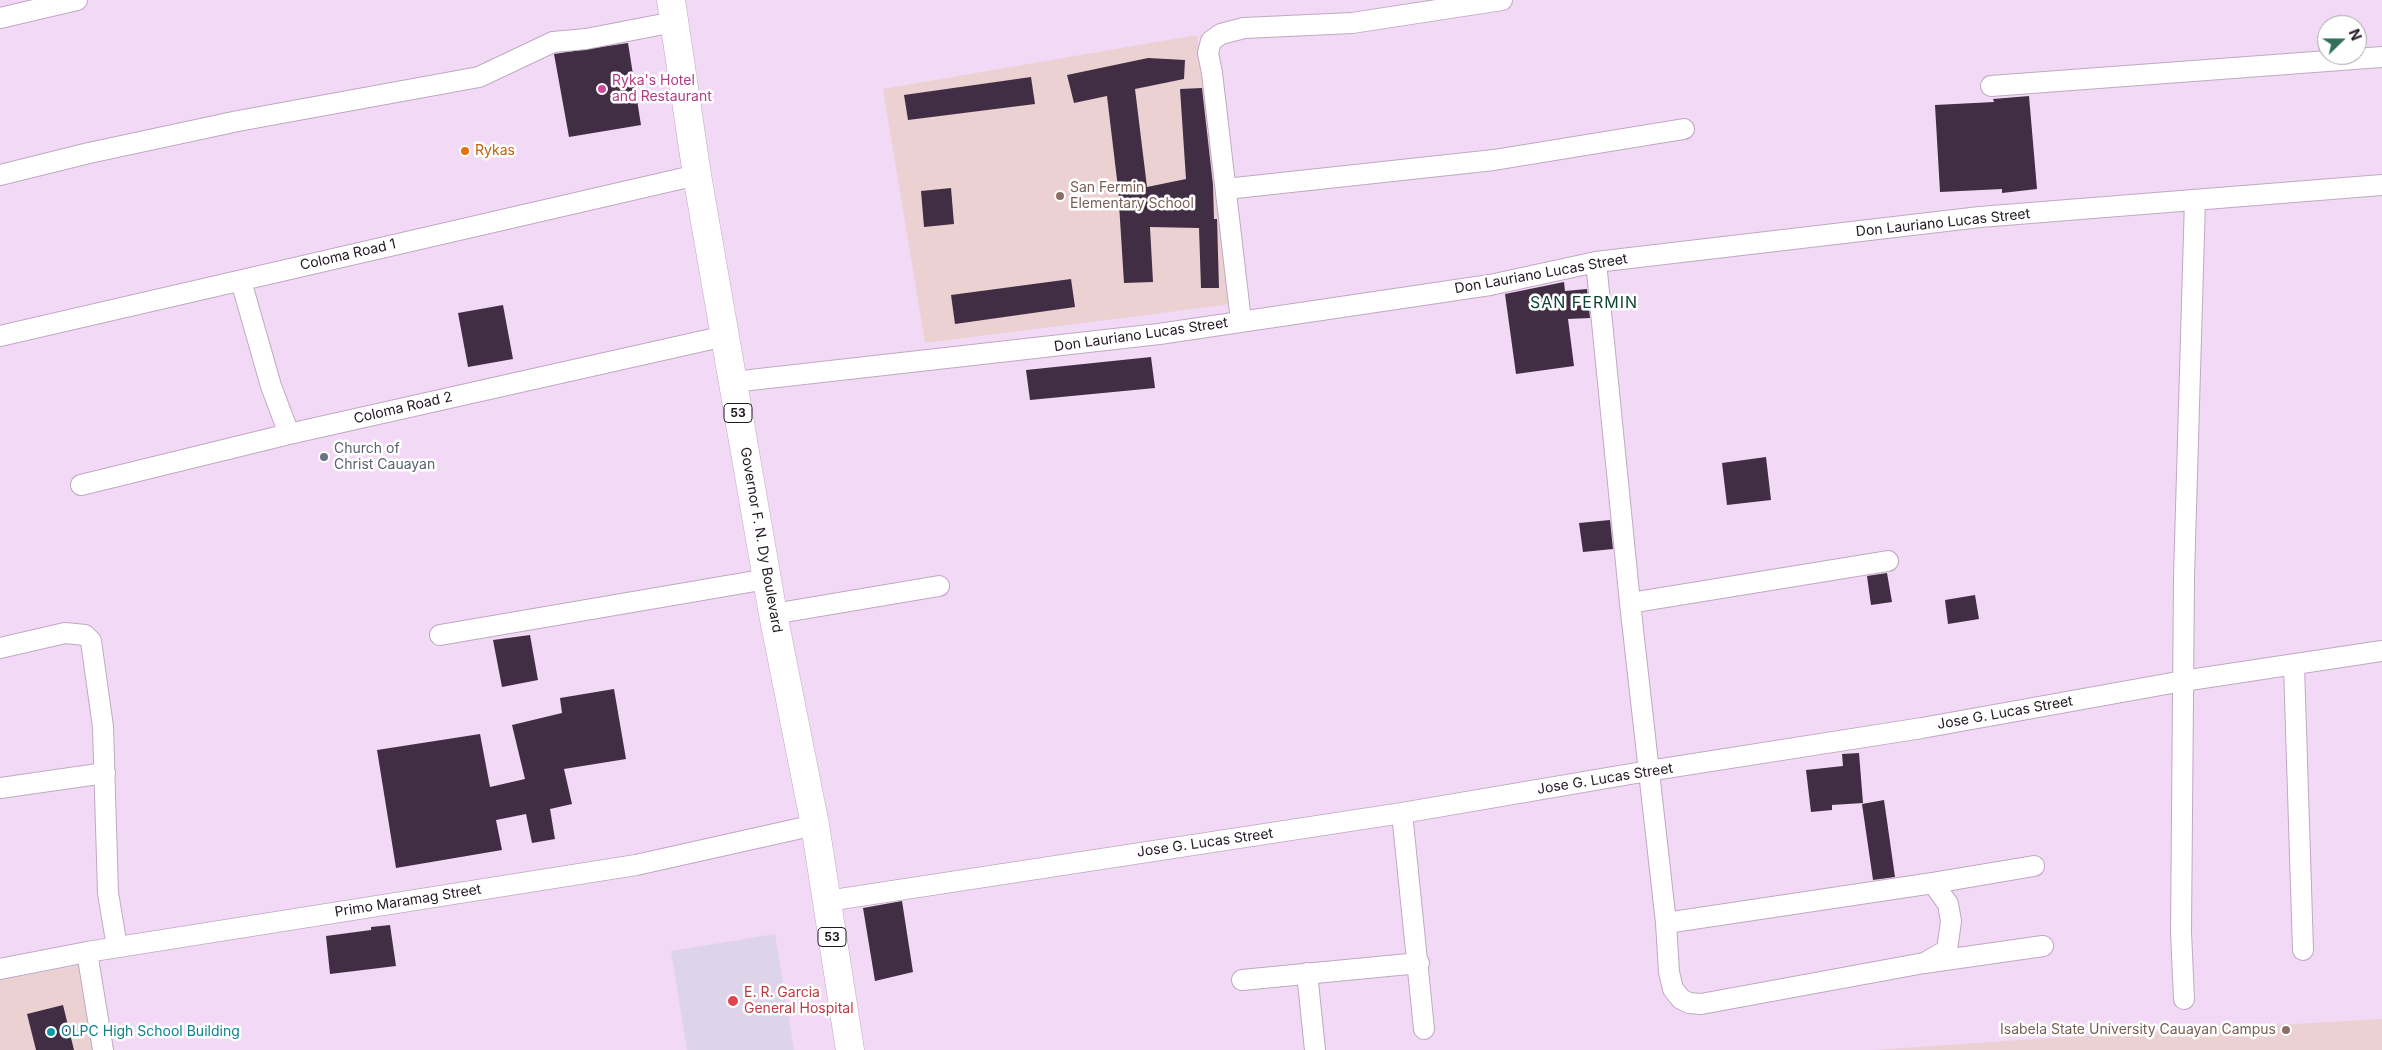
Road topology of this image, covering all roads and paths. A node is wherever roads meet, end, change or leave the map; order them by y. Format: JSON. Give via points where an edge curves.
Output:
{"nodes":[{"id":1,"x":77,"y":0,"type":"edge"},
{"id":2,"x":1502,"y":0,"type":"edge"},
{"id":3,"x":673,"y":11,"type":"edge"},
{"id":4,"x":0,"y":18,"type":"edge"},
{"id":5,"x":2382,"y":57,"type":"edge"},
{"id":6,"x":1991,"y":86,"type":"dead end"},
{"id":7,"x":1684,"y":129,"type":"dead end"},
{"id":8,"x":697,"y":174,"type":"junction"},
{"id":9,"x":0,"y":175,"type":"edge"},
{"id":10,"x":2382,"y":185,"type":"edge"},
{"id":11,"x":1226,"y":189,"type":"junction"},
{"id":12,"x":2195,"y":200,"type":"junction"},
{"id":13,"x":1596,"y":262,"type":"junction"},
{"id":14,"x":241,"y":281,"type":"junction"},
{"id":15,"x":1241,"y":321,"type":"junction"},
{"id":16,"x":0,"y":336,"type":"edge"},
{"id":17,"x":725,"y":336,"type":"junction"},
{"id":18,"x":733,"y":382,"type":"junction"},
{"id":19,"x":290,"y":434,"type":"junction"},
{"id":20,"x":81,"y":485,"type":"dead end"},
{"id":21,"x":1888,"y":561,"type":"dead end"},
{"id":22,"x":767,"y":579,"type":"junction"},
{"id":23,"x":939,"y":586,"type":"dead end"},
{"id":24,"x":1630,"y":603,"type":"junction"},
{"id":25,"x":773,"y":614,"type":"junction"},
{"id":26,"x":440,"y":635,"type":"dead end"},
{"id":27,"x":0,"y":648,"type":"edge"},
{"id":28,"x":2382,"y":651,"type":"edge"},
{"id":29,"x":2294,"y":666,"type":"junction"},
{"id":30,"x":2183,"y":681,"type":"junction"},
{"id":31,"x":1648,"y":771,"type":"junction"},
{"id":32,"x":105,"y":774,"type":"junction"},
{"id":33,"x":0,"y":788,"type":"edge"},
{"id":34,"x":1402,"y":813,"type":"junction"},
{"id":35,"x":815,"y":825,"type":"junction"},
{"id":36,"x":2034,"y":866,"type":"dead end"},
{"id":37,"x":1933,"y":883,"type":"junction"},
{"id":38,"x":827,"y":901,"type":"junction"},
{"id":39,"x":1666,"y":923,"type":"junction"},
{"id":40,"x":2043,"y":946,"type":"dead end"},
{"id":41,"x":117,"y":947,"type":"junction"},
{"id":42,"x":2303,"y":950,"type":"dead end"},
{"id":43,"x":87,"y":952,"type":"junction"},
{"id":44,"x":1418,"y":963,"type":"junction"},
{"id":45,"x":1924,"y":963,"type":"junction"},
{"id":46,"x":0,"y":969,"type":"edge"},
{"id":47,"x":1307,"y":973,"type":"junction"},
{"id":48,"x":1242,"y":980,"type":"dead end"},
{"id":49,"x":2184,"y":999,"type":"dead end"},
{"id":50,"x":1424,"y":1029,"type":"dead end"},
{"id":51,"x":102,"y":1050,"type":"edge"},
{"id":52,"x":850,"y":1050,"type":"edge"},
{"id":53,"x":1315,"y":1050,"type":"edge"}],
"edges":[{"from":1,"to":4,"type":"street"},
{"from":2,"to":11,"type":"street","via":[[1352,23],[1244,28],[1221,34],[1212,41],[1208,53]]},
{"from":3,"to":8,"type":"highway","name":"Governor F. N. Dy Boulevard","number":"53"},
{"from":3,"to":9,"type":"street","via":[[586,39],[553,42],[479,77],[228,123]]},
{"from":5,"to":6,"type":"street"},
{"from":7,"to":11,"type":"street","via":[[1494,160]]},
{"from":8,"to":14,"type":"street","name":"Coloma Road 1"},
{"from":8,"to":17,"type":"highway","name":"Governor F. N. Dy Boulevard","number":"53"},
{"from":10,"to":12,"type":"street","name":"Don Lauriano Lucas Street"},
{"from":11,"to":15,"type":"street"},
{"from":12,"to":13,"type":"street","name":"Don Lauriano Lucas Street","via":[[1980,217]]},
{"from":12,"to":30,"type":"street"},
{"from":13,"to":15,"type":"street","name":"Don Lauriano Lucas Street","via":[[1490,285]]},
{"from":13,"to":24,"type":"street"},
{"from":14,"to":16,"type":"street","name":"Coloma Road 1"},
{"from":14,"to":19,"type":"street","via":[[272,386]]},
{"from":15,"to":18,"type":"street","name":"Don Lauriano Lucas Street","via":[[1021,351]]},
{"from":17,"to":18,"type":"highway","name":"Governor F. N. Dy Boulevard","number":"53"},
{"from":17,"to":19,"type":"street","name":"Coloma Road 2"},
{"from":18,"to":22,"type":"highway","name":"Governor F. N. Dy Boulevard","number":"53"},
{"from":19,"to":20,"type":"street","name":"Coloma Road 2"},
{"from":21,"to":24,"type":"street"},
{"from":22,"to":25,"type":"highway","name":"Governor F. N. Dy Boulevard","number":"53"},
{"from":22,"to":26,"type":"street"},
{"from":23,"to":25,"type":"street"},
{"from":24,"to":31,"type":"street"},
{"from":25,"to":35,"type":"highway","name":"Governor F. N. Dy Boulevard","number":"53"},
{"from":27,"to":32,"type":"street","via":[[65,633],[85,634],[91,641],[103,726]]},
{"from":28,"to":29,"type":"street","name":"Jose G. Lucas Street"},
{"from":29,"to":30,"type":"street","name":"Jose G. Lucas Street"},
{"from":29,"to":42,"type":"street"},
{"from":30,"to":31,"type":"street","name":"Jose G. Lucas Street","via":[[1922,728]]},
{"from":30,"to":49,"type":"street","via":[[2181,932]]},
{"from":31,"to":34,"type":"street","name":"Jose G. Lucas Street"},
{"from":31,"to":39,"type":"street"},
{"from":32,"to":33,"type":"street"},
{"from":32,"to":41,"type":"street","via":[[108,893]]},
{"from":34,"to":38,"type":"street","name":"Jose G. Lucas Street"},
{"from":34,"to":44,"type":"street"},
{"from":35,"to":38,"type":"highway","name":"Governor F. N. Dy Boulevard","number":"53"},
{"from":35,"to":41,"type":"street","name":"Primo Maramag Street","via":[[636,865]]},
{"from":36,"to":37,"type":"street"},
{"from":37,"to":39,"type":"street"},
{"from":37,"to":45,"type":"street","via":[[1948,904],[1950,936],[1947,950]]},
{"from":38,"to":52,"type":"highway","name":"Governor F. N. Dy Boulevard","number":"53"},
{"from":39,"to":45,"type":"street","via":[[1673,989],[1689,1003],[1701,1004]]},
{"from":40,"to":45,"type":"street"},
{"from":41,"to":43,"type":"street","name":"Primo Maramag Street"},
{"from":43,"to":46,"type":"street","name":"Primo Maramag Street"},
{"from":43,"to":51,"type":"street"},
{"from":44,"to":47,"type":"street"},
{"from":44,"to":50,"type":"street"},
{"from":47,"to":48,"type":"street"},
{"from":47,"to":53,"type":"street"}]}
